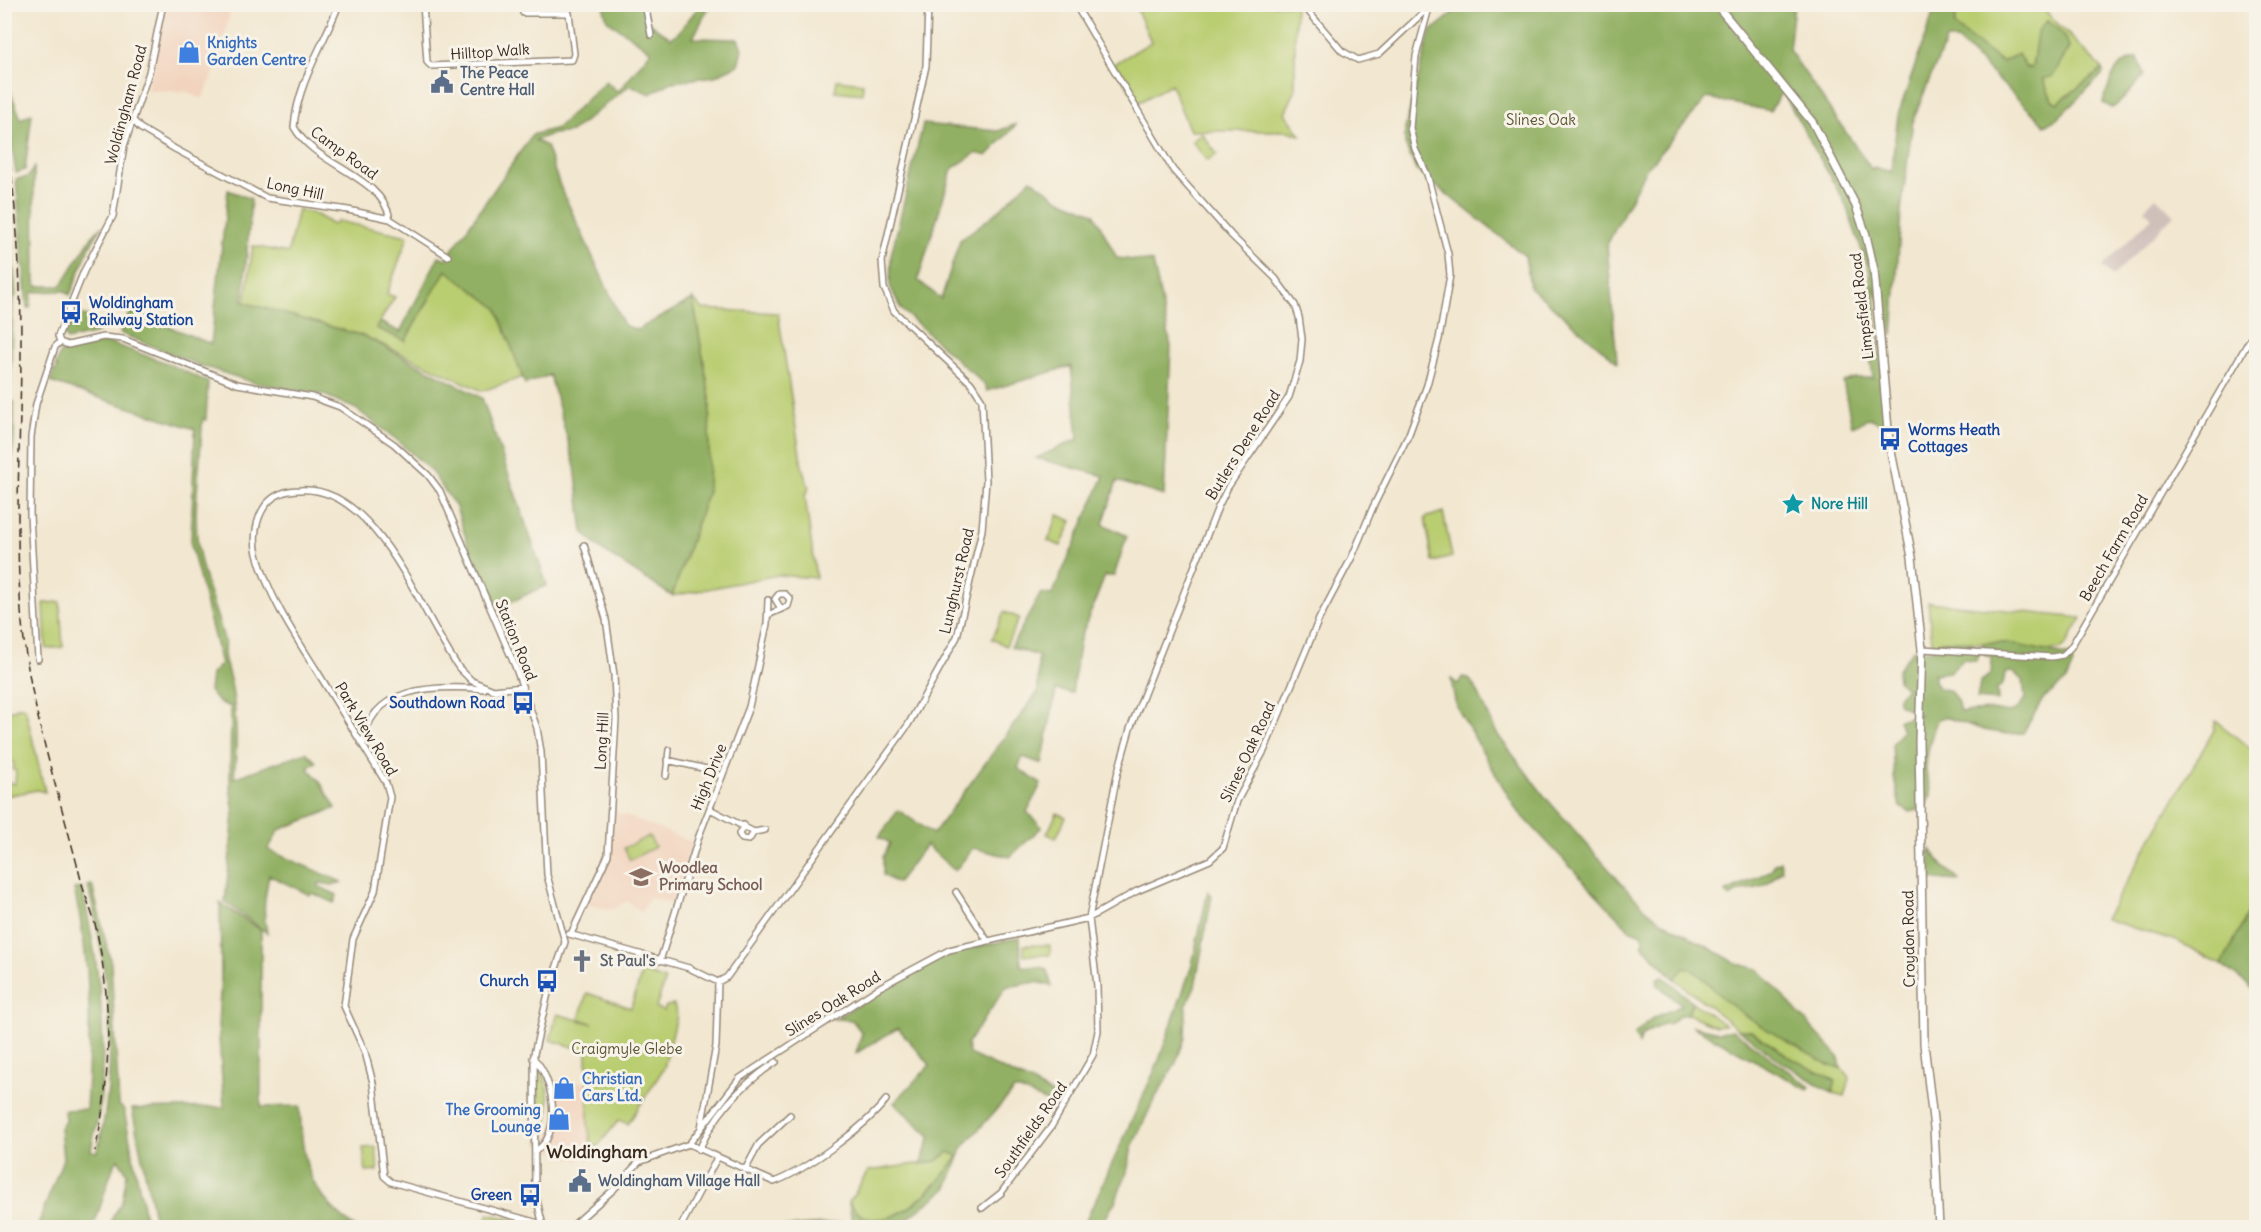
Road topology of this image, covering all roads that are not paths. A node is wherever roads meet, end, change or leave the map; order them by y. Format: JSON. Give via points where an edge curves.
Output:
{"nodes":[{"id":1,"x":163,"y":4,"type":"edge"},
{"id":2,"x":339,"y":4,"type":"edge"},
{"id":3,"x":423,"y":4,"type":"edge"},
{"id":4,"x":521,"y":4,"type":"edge"},
{"id":5,"x":645,"y":4,"type":"edge"},
{"id":6,"x":928,"y":4,"type":"edge"},
{"id":7,"x":1075,"y":4,"type":"edge"},
{"id":8,"x":1302,"y":4,"type":"edge"},
{"id":9,"x":1716,"y":4,"type":"edge"},
{"id":10,"x":1429,"y":5,"type":"edge"},
{"id":11,"x":1419,"y":17,"type":"junction"},
{"id":12,"x":1425,"y":20,"type":"junction"},
{"id":13,"x":651,"y":34,"type":"dead end"},
{"id":14,"x":132,"y":119,"type":"junction"},
{"id":15,"x":142,"y":129,"type":"junction"},
{"id":16,"x":128,"y":131,"type":"junction"},
{"id":17,"x":390,"y":219,"type":"junction"},
{"id":18,"x":448,"y":256,"type":"dead end"},
{"id":19,"x":2256,"y":329,"type":"edge"},
{"id":20,"x":58,"y":344,"type":"junction"},
{"id":21,"x":584,"y":545,"type":"dead end"},
{"id":22,"x":768,"y":600,"type":"dead end"},
{"id":23,"x":780,"y":607,"type":"dead end"},
{"id":24,"x":768,"y":615,"type":"junction"},
{"id":25,"x":1922,"y":649,"type":"junction"},
{"id":26,"x":39,"y":659,"type":"dead end"},
{"id":27,"x":522,"y":687,"type":"junction"},
{"id":28,"x":496,"y":691,"type":"junction"},
{"id":29,"x":363,"y":745,"type":"junction"},
{"id":30,"x":669,"y":750,"type":"dead end"},
{"id":31,"x":667,"y":760,"type":"junction"},
{"id":32,"x":666,"y":776,"type":"dead end"},
{"id":33,"x":722,"y":777,"type":"junction"},
{"id":34,"x":710,"y":809,"type":"junction"},
{"id":35,"x":744,"y":825,"type":"junction"},
{"id":36,"x":765,"y":830,"type":"dead end"},
{"id":37,"x":754,"y":832,"type":"junction"},
{"id":38,"x":956,"y":892,"type":"dead end"},
{"id":39,"x":1089,"y":918,"type":"junction"},
{"id":40,"x":564,"y":934,"type":"junction"},
{"id":41,"x":571,"y":934,"type":"junction"},
{"id":42,"x":987,"y":940,"type":"junction"},
{"id":43,"x":660,"y":961,"type":"junction"},
{"id":44,"x":718,"y":982,"type":"junction"},
{"id":45,"x":533,"y":1058,"type":"junction"},
{"id":46,"x":776,"y":1062,"type":"dead end"},
{"id":47,"x":886,"y":1100,"type":"dead end"},
{"id":48,"x":790,"y":1115,"type":"dead end"},
{"id":49,"x":701,"y":1130,"type":"junction"},
{"id":50,"x":689,"y":1144,"type":"junction"},
{"id":51,"x":699,"y":1150,"type":"junction"},
{"id":52,"x":535,"y":1151,"type":"junction"},
{"id":53,"x":717,"y":1158,"type":"junction"},
{"id":54,"x":745,"y":1170,"type":"junction"},
{"id":55,"x":982,"y":1208,"type":"dead end"},
{"id":56,"x":543,"y":1226,"type":"edge"},
{"id":57,"x":570,"y":1227,"type":"edge"},
{"id":58,"x":680,"y":1227,"type":"edge"},
{"id":59,"x":1939,"y":1227,"type":"edge"}],
"edges":[{"from":1,"to":14,"type":"street","name":"Woldingham Road","via":[[149,72]]},
{"from":2,"to":17,"type":"street","name":"Camp Road","via":[[299,94],[294,127],[308,144],[376,191],[387,205]]},
{"from":3,"to":4,"type":"street","name":"Hilltop Walk","via":[[427,62],[434,67],[570,61],[574,54],[569,13],[523,13]]},
{"from":5,"to":13,"type":"street"},
{"from":6,"to":44,"type":"street","name":"Lunghurst Road","via":[[926,66],[891,217],[882,275],[887,300],[894,311],[971,383],[981,400],[986,481],[982,530],[957,637],[927,694],[769,921],[727,977]]},
{"from":7,"to":39,"type":"street","name":"Butlers Dene Road","via":[[1173,170],[1287,291],[1295,305],[1302,339],[1289,397],[1218,507],[1130,729],[1109,808]]},
{"from":8,"to":11,"type":"street","via":[[1342,51],[1358,60],[1379,54]]},
{"from":9,"to":25,"type":"main road","name":"Limpsfield Road","via":[[1813,123],[1843,178],[1866,235],[1879,305],[1889,441],[1912,557]]},
{"from":10,"to":11,"type":"street"},
{"from":10,"to":12,"type":"street","name":"Slines Oak Road"},
{"from":11,"to":12,"type":"street"},
{"from":12,"to":39,"type":"street","name":"Slines Oak Road","via":[[1416,56],[1410,128],[1427,174],[1450,275],[1439,339],[1418,411],[1352,557],[1319,619],[1265,749],[1237,801],[1223,848],[1210,860],[1137,891]]},
{"from":14,"to":15,"type":"street","name":"Long Hill"},
{"from":14,"to":16,"type":"street","name":"Woldingham Road"},
{"from":15,"to":16,"type":"street"},
{"from":15,"to":17,"type":"street","name":"Long Hill","via":[[267,198]]},
{"from":16,"to":20,"type":"street","name":"Woldingham Road","via":[[113,216],[75,291]]},
{"from":17,"to":18,"type":"street","name":"Long Hill"},
{"from":19,"to":25,"type":"street","name":"Beech Farm Road","via":[[2063,655]]},
{"from":20,"to":26,"type":"street","name":"Woldingham Road","via":[[36,404],[31,437],[30,514]]},
{"from":20,"to":27,"type":"street","name":"Station Road","via":[[103,337],[123,339],[237,384],[331,402],[394,444],[440,491]]},
{"from":21,"to":41,"type":"street","name":"Long Hill","via":[[606,619],[615,719],[608,855]]},
{"from":22,"to":24,"type":"street","name":"High Drive"},
{"from":23,"to":24,"type":"street","via":[[777,613]]},
{"from":24,"to":33,"type":"street","name":"High Drive","via":[[749,707]]},
{"from":25,"to":59,"type":"main road","name":"Croydon Road","via":[[1919,741],[1924,1044]]},
{"from":27,"to":28,"type":"street"},
{"from":27,"to":40,"type":"street","name":"Station Road","via":[[541,750],[547,875]]},
{"from":28,"to":29,"type":"street","via":[[443,689],[394,697],[371,717],[364,730]]},
{"from":28,"to":29,"type":"street","name":"Park View Road","via":[[472,681],[459,668],[384,540],[368,520],[334,496],[307,489],[283,492],[266,504],[257,521],[256,551],[280,612]]},
{"from":29,"to":56,"type":"street","name":"Park View Road","via":[[386,783],[390,804],[375,891],[353,939],[344,1006],[365,1052],[373,1083],[384,1176],[391,1182]]},
{"from":30,"to":31,"type":"street"},
{"from":31,"to":32,"type":"street"},
{"from":31,"to":33,"type":"street","via":[[711,770]]},
{"from":33,"to":34,"type":"street","name":"High Drive"},
{"from":34,"to":35,"type":"street"},
{"from":34,"to":43,"type":"street","name":"High Drive"},
{"from":35,"to":37,"type":"street"},
{"from":35,"to":37,"type":"street","via":[[739,834],[742,839],[749,840]]},
{"from":36,"to":37,"type":"street"},
{"from":38,"to":42,"type":"street"},
{"from":39,"to":42,"type":"street","name":"Slines Oak Road"},
{"from":39,"to":55,"type":"street","name":"Southfields Road","via":[[1098,996],[1093,1055],[1051,1127],[1001,1193]]},
{"from":40,"to":41,"type":"street"},
{"from":40,"to":45,"type":"street","name":"Station Road"},
{"from":41,"to":43,"type":"street"},
{"from":42,"to":49,"type":"street","name":"Slines Oak Road","via":[[936,956],[769,1058],[740,1078]]},
{"from":43,"to":44,"type":"street","via":[[689,968]]},
{"from":44,"to":49,"type":"street","via":[[716,1046]]},
{"from":45,"to":52,"type":"street","name":"Station Road"},
{"from":45,"to":52,"type":"street","via":[[547,1079],[553,1107],[545,1141]]},
{"from":46,"to":51,"type":"street","via":[[740,1089]]},
{"from":47,"to":54,"type":"street","via":[[872,1118],[830,1149],[774,1182]]},
{"from":48,"to":54,"type":"street","via":[[759,1144]]},
{"from":49,"to":50,"type":"street","name":"Slines Oak Road"},
{"from":50,"to":51,"type":"street"},
{"from":50,"to":57,"type":"street","name":"Slines Oak Road","via":[[639,1162]]},
{"from":51,"to":53,"type":"street"},
{"from":52,"to":56,"type":"street","name":"Station Road","via":[[535,1199]]},
{"from":53,"to":54,"type":"street"},
{"from":53,"to":58,"type":"street"}]}
